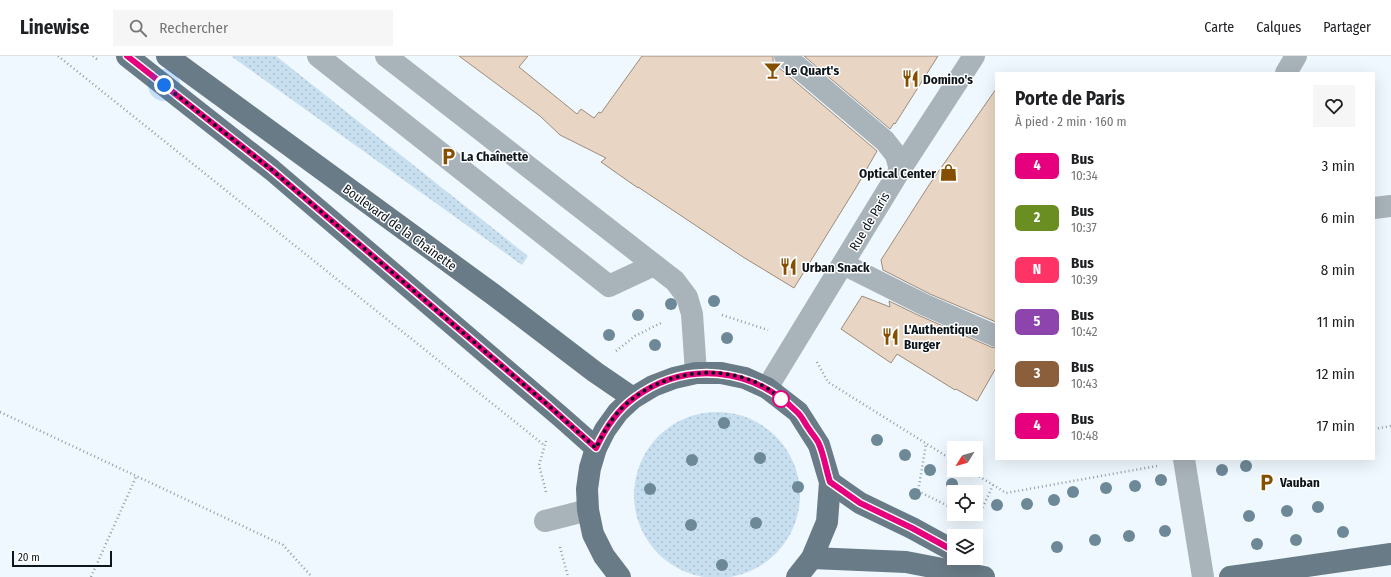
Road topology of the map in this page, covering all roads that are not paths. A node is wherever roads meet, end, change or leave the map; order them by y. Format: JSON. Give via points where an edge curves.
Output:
{"nodes":[{"id":1,"x":127,"y":56,"type":"edge"},
{"id":2,"x":167,"y":56,"type":"edge"},
{"id":3,"x":318,"y":56,"type":"edge"},
{"id":4,"x":386,"y":56,"type":"edge"},
{"id":5,"x":784,"y":56,"type":"edge"},
{"id":6,"x":974,"y":56,"type":"edge"},
{"id":7,"x":1296,"y":56,"type":"edge"},
{"id":8,"x":1287,"y":72,"type":"edge"},
{"id":9,"x":885,"y":141,"type":"junction"},
{"id":10,"x":918,"y":141,"type":"junction"},
{"id":11,"x":900,"y":170,"type":"junction"},
{"id":12,"x":1391,"y":206,"type":"edge"},
{"id":13,"x":1375,"y":208,"type":"edge"},
{"id":14,"x":843,"y":264,"type":"junction"},
{"id":15,"x":654,"y":265,"type":"junction"},
{"id":16,"x":995,"y":336,"type":"edge"},
{"id":17,"x":696,"y":373,"type":"junction"},
{"id":18,"x":767,"y":388,"type":"junction"},
{"id":19,"x":633,"y":398,"type":"junction"},
{"id":20,"x":596,"y":448,"type":"junction"},
{"id":21,"x":1184,"y":460,"type":"edge"},
{"id":22,"x":830,"y":482,"type":"junction"},
{"id":23,"x":588,"y":510,"type":"junction"},
{"id":24,"x":545,"y":521,"type":"dead end"},
{"id":25,"x":947,"y":547,"type":"edge"},
{"id":26,"x":1391,"y":554,"type":"edge"},
{"id":27,"x":812,"y":558,"type":"junction"},
{"id":28,"x":979,"y":565,"type":"edge"},
{"id":29,"x":618,"y":576,"type":"edge"},
{"id":30,"x":797,"y":577,"type":"edge"},
{"id":31,"x":984,"y":577,"type":"edge"},
{"id":32,"x":1001,"y":577,"type":"edge"},
{"id":33,"x":1202,"y":577,"type":"edge"},
{"id":34,"x":1230,"y":577,"type":"edge"}],
"edges":[{"from":1,"to":20,"type":"main road","via":[[272,170]]},
{"from":2,"to":19,"type":"main road","name":"Boulevard de la Chaînette"},
{"from":3,"to":15,"type":"street","via":[[609,286]]},
{"from":4,"to":15,"type":"street"},
{"from":5,"to":9,"type":"street"},
{"from":6,"to":10,"type":"street","name":"Rue de Paris"},
{"from":7,"to":8,"type":"street"},
{"from":9,"to":10,"type":"street"},
{"from":9,"to":11,"type":"street","via":[[896,155]]},
{"from":10,"to":11,"type":"street","name":"Rue de Paris"},
{"from":11,"to":14,"type":"street","name":"Rue de Paris"},
{"from":12,"to":13,"type":"street"},
{"from":14,"to":16,"type":"street","via":[[925,305]]},
{"from":14,"to":18,"type":"street","name":"Rue de Paris"},
{"from":15,"to":17,"type":"street","via":[[676,282],[687,297],[692,314]]},
{"from":17,"to":18,"type":"main road","via":[[721,373],[745,378]]},
{"from":17,"to":19,"type":"main road","via":[[653,386]]},
{"from":18,"to":22,"type":"main road","via":[[798,412],[819,445]]},
{"from":19,"to":20,"type":"main road","via":[[618,412]]},
{"from":20,"to":23,"type":"main road","via":[[587,489]]},
{"from":21,"to":33,"type":"street"},
{"from":22,"to":25,"type":"main road","via":[[860,503]]},
{"from":22,"to":27,"type":"main road","via":[[827,522]]},
{"from":23,"to":24,"type":"street"},
{"from":23,"to":29,"type":"main road","via":[[593,534]]},
{"from":26,"to":34,"type":"main road"},
{"from":27,"to":30,"type":"main road"},
{"from":27,"to":31,"type":"main road","via":[[906,562]]},
{"from":28,"to":32,"type":"main road"}]}
